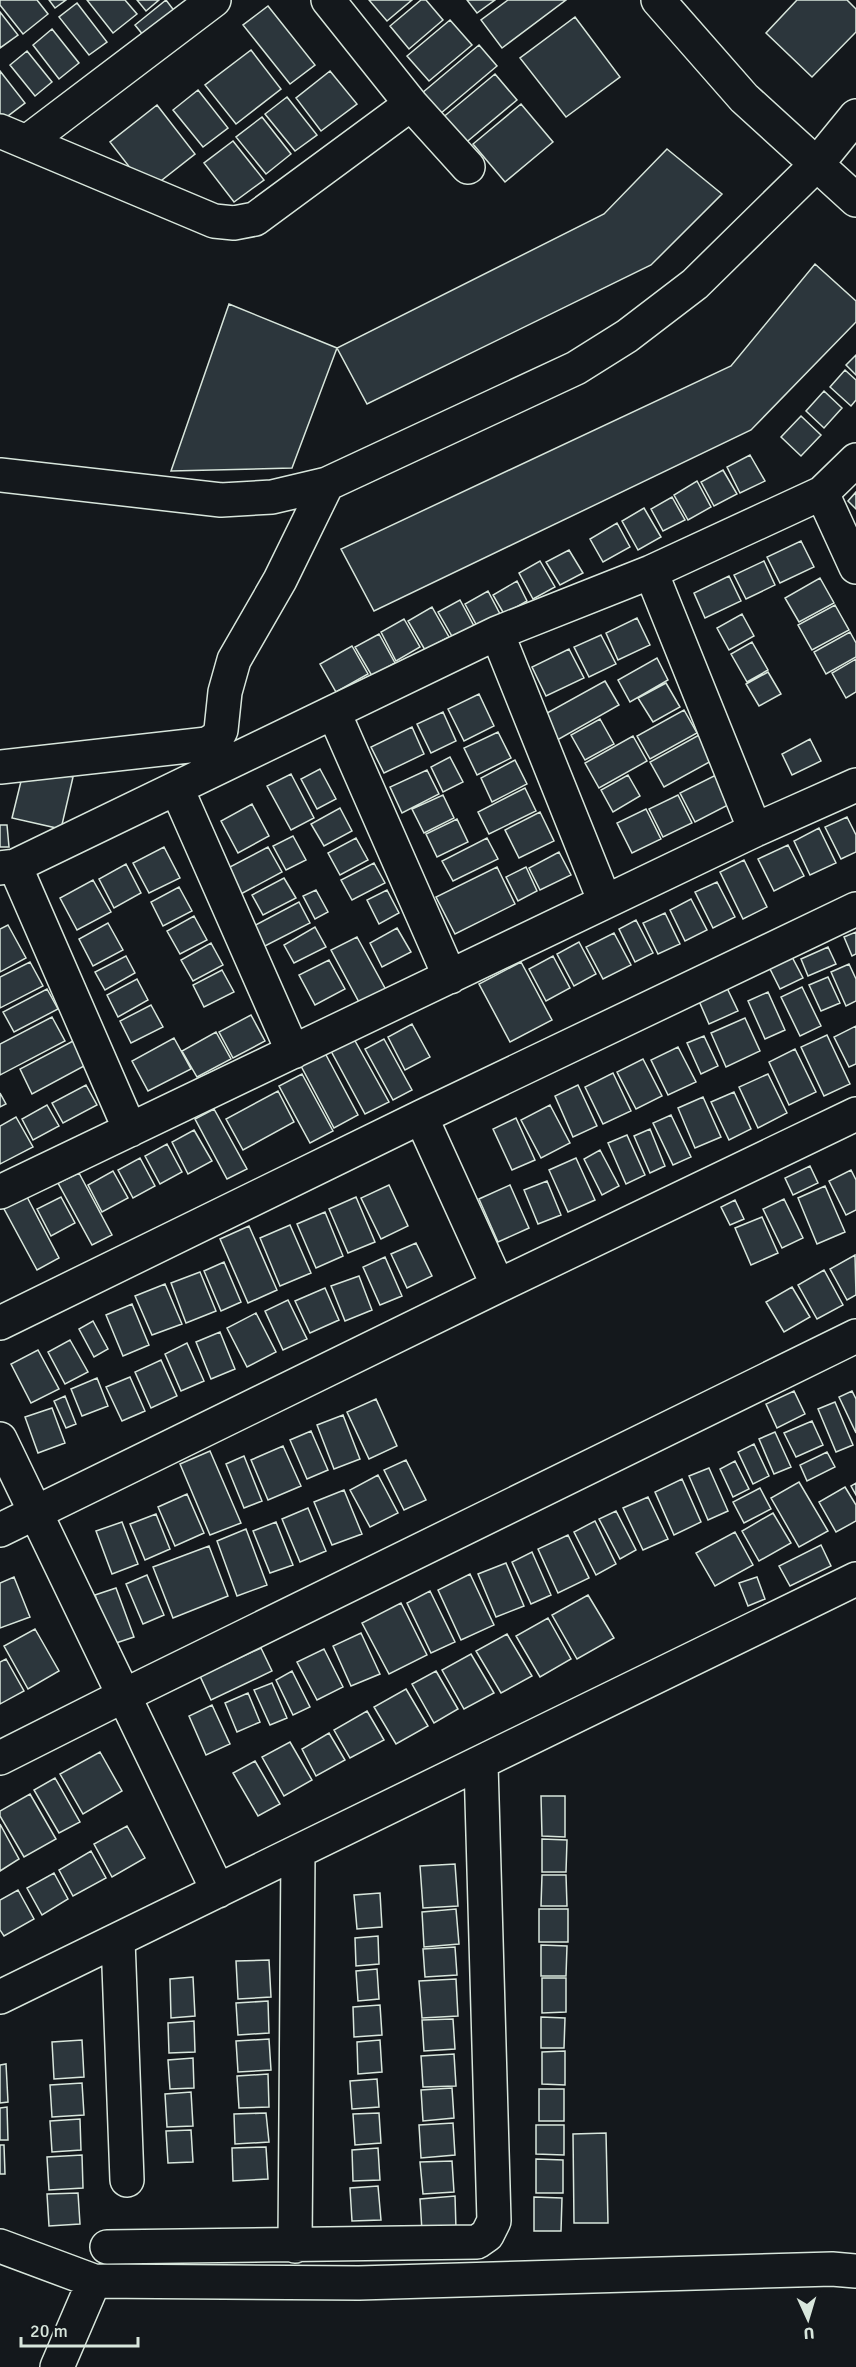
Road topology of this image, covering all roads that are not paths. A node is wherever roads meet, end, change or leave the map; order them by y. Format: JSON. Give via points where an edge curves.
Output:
{"nodes":[{"id":1,"x":214,"y":0,"type":"edge"},
{"id":2,"x":328,"y":0,"type":"edge"},
{"id":3,"x":657,"y":0,"type":"edge"},
{"id":4,"x":411,"y":104,"type":"junction"},
{"id":5,"x":856,"y":116,"type":"edge"},
{"id":6,"x":14,"y":136,"type":"edge"},
{"id":7,"x":816,"y":165,"type":"junction"},
{"id":8,"x":468,"y":167,"type":"dead end"},
{"id":9,"x":856,"y":200,"type":"edge"},
{"id":10,"x":856,"y":460,"type":"edge"},
{"id":11,"x":0,"y":475,"type":"edge"},
{"id":12,"x":327,"y":484,"type":"junction"},
{"id":13,"x":822,"y":494,"type":"junction"},
{"id":14,"x":856,"y":565,"type":"edge"},
{"id":15,"x":651,"y":572,"type":"junction"},
{"id":16,"x":497,"y":633,"type":"junction"},
{"id":17,"x":334,"y":712,"type":"junction"},
{"id":18,"x":0,"y":767,"type":"edge"},
{"id":19,"x":856,"y":785,"type":"edge"},
{"id":20,"x":177,"y":789,"type":"junction"},
{"id":21,"x":755,"y":830,"type":"junction"},
{"id":22,"x":8,"y":867,"type":"edge"},
{"id":23,"x":605,"y":902,"type":"junction"},
{"id":24,"x":856,"y":909,"type":"edge"},
{"id":25,"x":450,"y":977,"type":"junction"},
{"id":26,"x":293,"y":1052,"type":"junction"},
{"id":27,"x":856,"y":1114,"type":"edge"},
{"id":28,"x":421,"y":1117,"type":"junction"},
{"id":29,"x":130,"y":1130,"type":"junction"},
{"id":30,"x":0,"y":1192,"type":"edge"},
{"id":31,"x":498,"y":1286,"type":"junction"},
{"id":32,"x":0,"y":1323,"type":"edge"},
{"id":33,"x":856,"y":1336,"type":"edge"},
{"id":34,"x":0,"y":1439,"type":"edge"},
{"id":35,"x":36,"y":1513,"type":"junction"},
{"id":36,"x":0,"y":1530,"type":"edge"},
{"id":37,"x":856,"y":1579,"type":"edge"},
{"id":38,"x":123,"y":1695,"type":"junction"},
{"id":39,"x":0,"y":1758,"type":"edge"},
{"id":40,"x":481,"y":1764,"type":"junction"},
{"id":41,"x":298,"y":1853,"type":"junction"},
{"id":42,"x":218,"y":1891,"type":"junction"},
{"id":43,"x":118,"y":1940,"type":"junction"},
{"id":44,"x":0,"y":1997,"type":"edge"},
{"id":45,"x":127,"y":2180,"type":"dead end"},
{"id":46,"x":0,"y":2246,"type":"edge"},
{"id":47,"x":295,"y":2246,"type":"junction"},
{"id":48,"x":107,"y":2247,"type":"dead end"},
{"id":49,"x":856,"y":2271,"type":"edge"},
{"id":50,"x":94,"y":2281,"type":"junction"},
{"id":51,"x":57,"y":2367,"type":"edge"}],
"edges":[{"from":1,"to":6,"type":"street"},
{"from":2,"to":4,"type":"street"},
{"from":3,"to":7,"type":"street","via":[[736,90]]},
{"from":4,"to":6,"type":"street","via":[[255,219],[234,223],[214,221]]},
{"from":4,"to":8,"type":"street"},
{"from":5,"to":7,"type":"street"},
{"from":7,"to":9,"type":"street"},
{"from":7,"to":12,"type":"street","via":[[695,284],[627,336],[576,368]]},
{"from":10,"to":13,"type":"street"},
{"from":11,"to":12,"type":"street","via":[[221,500],[272,497]]},
{"from":12,"to":18,"type":"street","via":[[280,580],[234,660],[217,738],[207,744]]},
{"from":13,"to":14,"type":"street"},
{"from":13,"to":15,"type":"street"},
{"from":15,"to":16,"type":"street"},
{"from":15,"to":21,"type":"street"},
{"from":16,"to":17,"type":"street"},
{"from":16,"to":23,"type":"street"},
{"from":17,"to":20,"type":"street"},
{"from":17,"to":25,"type":"street"},
{"from":19,"to":21,"type":"street"},
{"from":20,"to":22,"type":"street"},
{"from":20,"to":26,"type":"street"},
{"from":21,"to":23,"type":"street"},
{"from":22,"to":29,"type":"street"},
{"from":23,"to":25,"type":"street"},
{"from":24,"to":28,"type":"street"},
{"from":25,"to":26,"type":"street"},
{"from":26,"to":29,"type":"street"},
{"from":27,"to":31,"type":"street"},
{"from":28,"to":31,"type":"street"},
{"from":28,"to":32,"type":"street"},
{"from":29,"to":30,"type":"street"},
{"from":31,"to":35,"type":"street"},
{"from":33,"to":38,"type":"street"},
{"from":34,"to":35,"type":"street"},
{"from":35,"to":36,"type":"street"},
{"from":35,"to":38,"type":"street"},
{"from":37,"to":40,"type":"street"},
{"from":38,"to":39,"type":"street"},
{"from":38,"to":42,"type":"street"},
{"from":40,"to":41,"type":"street"},
{"from":40,"to":47,"type":"street","via":[[494,2221],[487,2235],[477,2242]]},
{"from":41,"to":42,"type":"street"},
{"from":41,"to":47,"type":"street"},
{"from":42,"to":43,"type":"street"},
{"from":43,"to":44,"type":"street"},
{"from":43,"to":45,"type":"street"},
{"from":46,"to":50,"type":"street"},
{"from":47,"to":48,"type":"street"},
{"from":49,"to":50,"type":"street","via":[[359,2283]]},
{"from":50,"to":51,"type":"street"}]}
